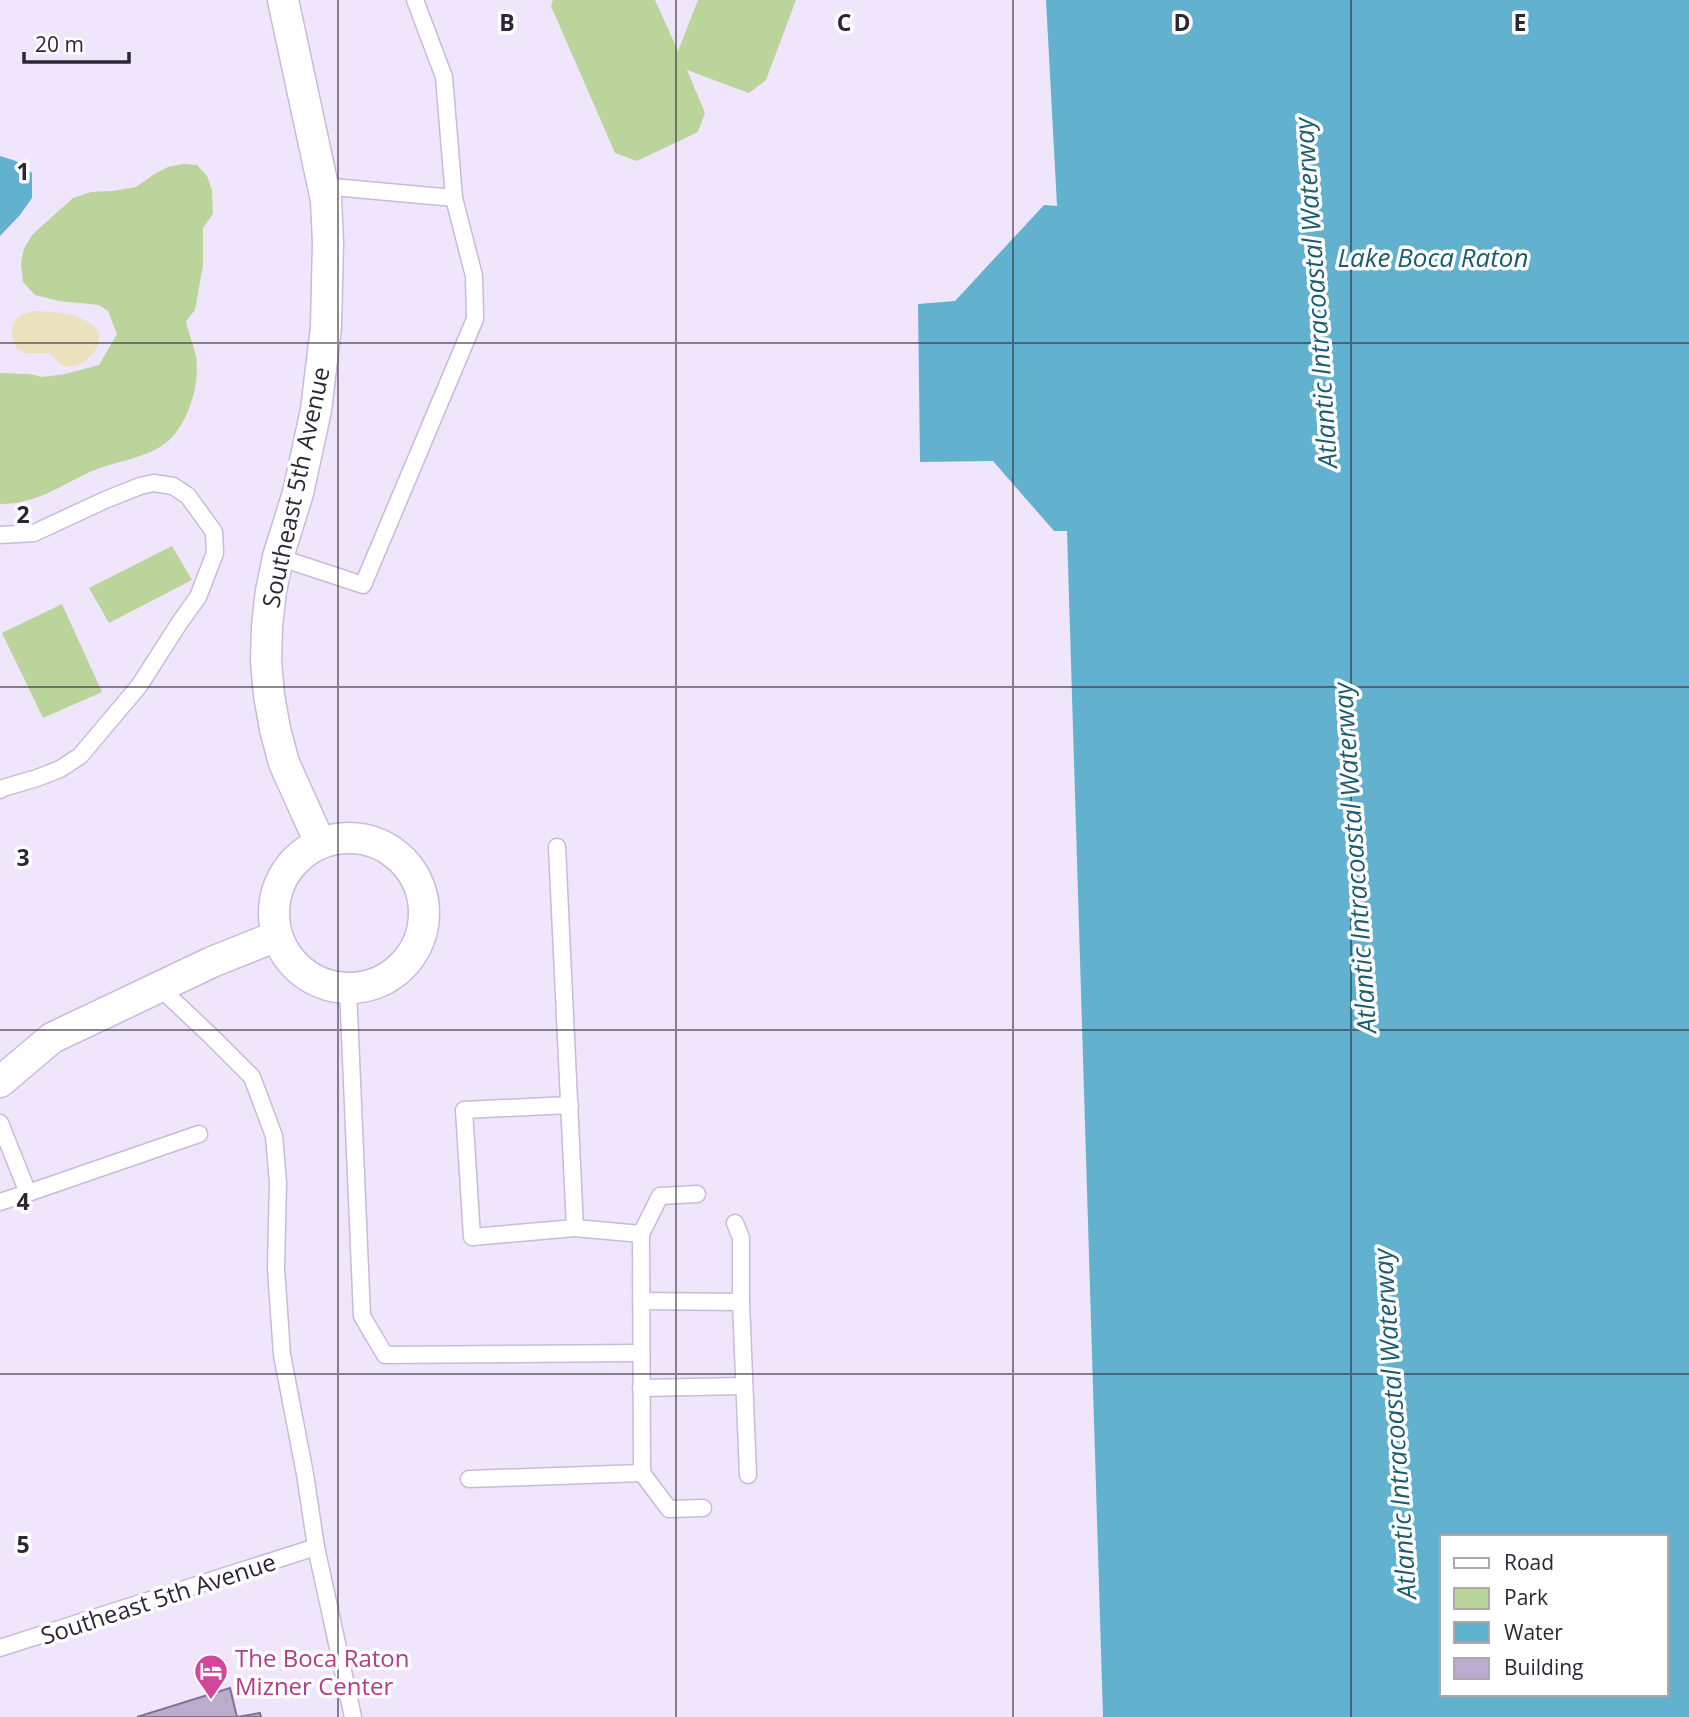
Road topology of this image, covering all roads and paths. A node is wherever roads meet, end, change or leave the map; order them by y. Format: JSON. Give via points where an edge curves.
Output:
{"nodes":[{"id":1,"x":282,"y":0,"type":"edge"},
{"id":2,"x":415,"y":0,"type":"edge"},
{"id":3,"x":322,"y":186,"type":"junction"},
{"id":4,"x":454,"y":198,"type":"junction"},
{"id":5,"x":0,"y":536,"type":"edge"},
{"id":6,"x":278,"y":557,"type":"junction"},
{"id":7,"x":0,"y":790,"type":"edge"},
{"id":8,"x":320,"y":843,"type":"junction"},
{"id":9,"x":557,"y":847,"type":"dead end"},
{"id":10,"x":277,"y":936,"type":"junction"},
{"id":11,"x":159,"y":987,"type":"junction"},
{"id":12,"x":348,"y":988,"type":"junction"},
{"id":13,"x":0,"y":1082,"type":"edge"},
{"id":14,"x":570,"y":1105,"type":"junction"},
{"id":15,"x":0,"y":1123,"type":"edge"},
{"id":16,"x":199,"y":1134,"type":"dead end"},
{"id":17,"x":28,"y":1193,"type":"junction"},
{"id":18,"x":697,"y":1194,"type":"dead end"},
{"id":19,"x":0,"y":1202,"type":"edge"},
{"id":20,"x":735,"y":1223,"type":"dead end"},
{"id":21,"x":575,"y":1228,"type":"junction"},
{"id":22,"x":640,"y":1234,"type":"junction"},
{"id":23,"x":641,"y":1301,"type":"junction"},
{"id":24,"x":741,"y":1302,"type":"junction"},
{"id":25,"x":641,"y":1353,"type":"junction"},
{"id":26,"x":744,"y":1386,"type":"junction"},
{"id":27,"x":641,"y":1388,"type":"junction"},
{"id":28,"x":642,"y":1473,"type":"junction"},
{"id":29,"x":748,"y":1475,"type":"dead end"},
{"id":30,"x":469,"y":1479,"type":"dead end"},
{"id":31,"x":703,"y":1507,"type":"dead end"},
{"id":32,"x":316,"y":1548,"type":"junction"},
{"id":33,"x":0,"y":1648,"type":"edge"},
{"id":34,"x":353,"y":1717,"type":"edge"}],
"edges":[{"from":1,"to":3,"type":"street","name":"Southeast 5th Avenue"},
{"from":2,"to":4,"type":"lane","via":[[444,77]]},
{"from":3,"to":4,"type":"lane"},
{"from":3,"to":6,"type":"street","name":"Southeast 5th Avenue","via":[[328,242],[326,327],[316,410]]},
{"from":4,"to":6,"type":"lane","via":[[474,276],[475,319],[363,586]]},
{"from":5,"to":7,"type":"lane","via":[[34,533],[154,482],[173,486],[188,496],[214,532],[215,553],[198,597],[146,675],[80,756],[60,769]]},
{"from":6,"to":8,"type":"street","name":"Southeast 5th Avenue","via":[[267,626],[269,695],[284,763]]},
{"from":8,"to":10,"type":"street","via":[[301,855],[281,881],[274,914]]},
{"from":8,"to":12,"type":"street","via":[[344,838],[369,840],[408,866],[421,887],[422,935],[411,956],[394,974],[372,985]]},
{"from":9,"to":14,"type":"lane"},
{"from":10,"to":11,"type":"street"},
{"from":10,"to":12,"type":"street","via":[[287,957],[304,974]]},
{"from":11,"to":13,"type":"street","via":[[52,1038]]},
{"from":11,"to":32,"type":"lane","via":[[252,1077],[274,1136],[282,1355]]},
{"from":12,"to":25,"type":"lane","via":[[362,1316],[385,1355]]},
{"from":14,"to":21,"type":"lane"},
{"from":14,"to":21,"type":"lane","via":[[464,1110],[472,1237]]},
{"from":15,"to":17,"type":"lane"},
{"from":16,"to":17,"type":"lane"},
{"from":17,"to":19,"type":"lane"},
{"from":18,"to":22,"type":"lane","via":[[660,1196]]},
{"from":20,"to":24,"type":"lane","via":[[741,1238]]},
{"from":21,"to":22,"type":"lane"},
{"from":22,"to":23,"type":"lane"},
{"from":23,"to":24,"type":"lane"},
{"from":23,"to":25,"type":"lane"},
{"from":24,"to":26,"type":"lane"},
{"from":25,"to":27,"type":"lane"},
{"from":26,"to":27,"type":"lane"},
{"from":26,"to":29,"type":"lane"},
{"from":27,"to":28,"type":"lane"},
{"from":28,"to":30,"type":"lane"},
{"from":28,"to":31,"type":"lane","via":[[669,1509]]},
{"from":32,"to":33,"type":"lane","name":"Southeast 5th Avenue"},
{"from":32,"to":34,"type":"lane"}]}
